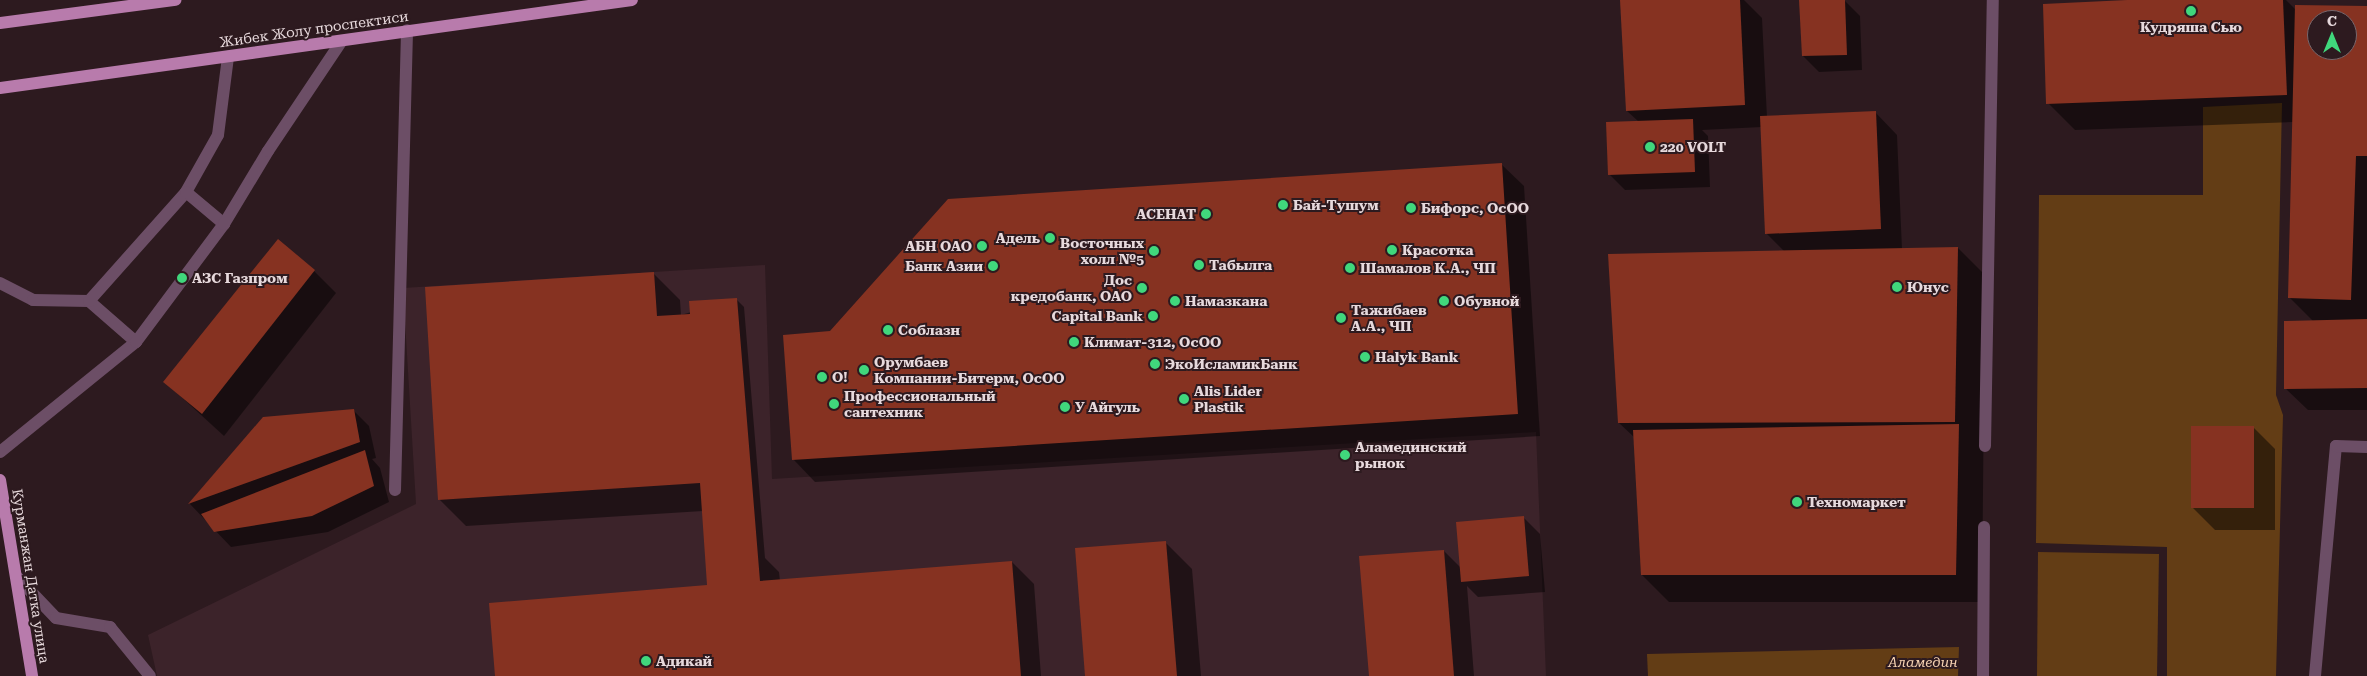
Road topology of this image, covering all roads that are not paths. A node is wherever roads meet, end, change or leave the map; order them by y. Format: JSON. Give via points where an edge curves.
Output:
{"nodes":[{"id":1,"x":175,"y":0,"type":"edge"},
{"id":2,"x":632,"y":0,"type":"edge"},
{"id":3,"x":1993,"y":0,"type":"edge"},
{"id":4,"x":0,"y":23,"type":"edge"},
{"id":5,"x":407,"y":30,"type":"junction"},
{"id":6,"x":341,"y":42,"type":"junction"},
{"id":7,"x":228,"y":57,"type":"junction"},
{"id":8,"x":0,"y":88,"type":"edge"},
{"id":9,"x":186,"y":192,"type":"junction"},
{"id":10,"x":224,"y":224,"type":"junction"},
{"id":11,"x":0,"y":283,"type":"edge"},
{"id":12,"x":89,"y":301,"type":"junction"},
{"id":13,"x":136,"y":342,"type":"junction"},
{"id":14,"x":1985,"y":446,"type":"dead end"},
{"id":15,"x":2367,"y":447,"type":"edge"},
{"id":16,"x":0,"y":452,"type":"edge"},
{"id":17,"x":0,"y":480,"type":"edge"},
{"id":18,"x":395,"y":490,"type":"dead end"},
{"id":19,"x":1984,"y":527,"type":"dead end"},
{"id":20,"x":16,"y":576,"type":"junction"},
{"id":21,"x":32,"y":676,"type":"edge"},
{"id":22,"x":150,"y":676,"type":"edge"},
{"id":23,"x":1983,"y":676,"type":"edge"},
{"id":24,"x":2315,"y":676,"type":"edge"}],
"edges":[{"from":1,"to":4,"type":"main road"},
{"from":2,"to":5,"type":"main road","name":"Жибек Жолу проспектиси"},
{"from":3,"to":14,"type":"lane"},
{"from":5,"to":6,"type":"main road","name":"Жибек Жолу проспектиси"},
{"from":5,"to":18,"type":"lane"},
{"from":6,"to":7,"type":"main road","name":"Жибек Жолу проспектиси"},
{"from":6,"to":10,"type":"lane"},
{"from":7,"to":8,"type":"main road","name":"Жибек Жолу проспектиси"},
{"from":7,"to":9,"type":"lane","via":[[218,135]]},
{"from":9,"to":10,"type":"lane"},
{"from":9,"to":12,"type":"lane"},
{"from":10,"to":13,"type":"lane"},
{"from":11,"to":12,"type":"lane","via":[[7,290],[33,300]]},
{"from":12,"to":13,"type":"lane"},
{"from":13,"to":16,"type":"lane"},
{"from":15,"to":24,"type":"lane","via":[[2336,446]]},
{"from":17,"to":20,"type":"main road","name":"Курманжан Датка улица"},
{"from":19,"to":23,"type":"lane"},
{"from":20,"to":21,"type":"main road","name":"Курманжан Датка улица"},
{"from":20,"to":22,"type":"lane","via":[[56,618],[110,628]]}]}
